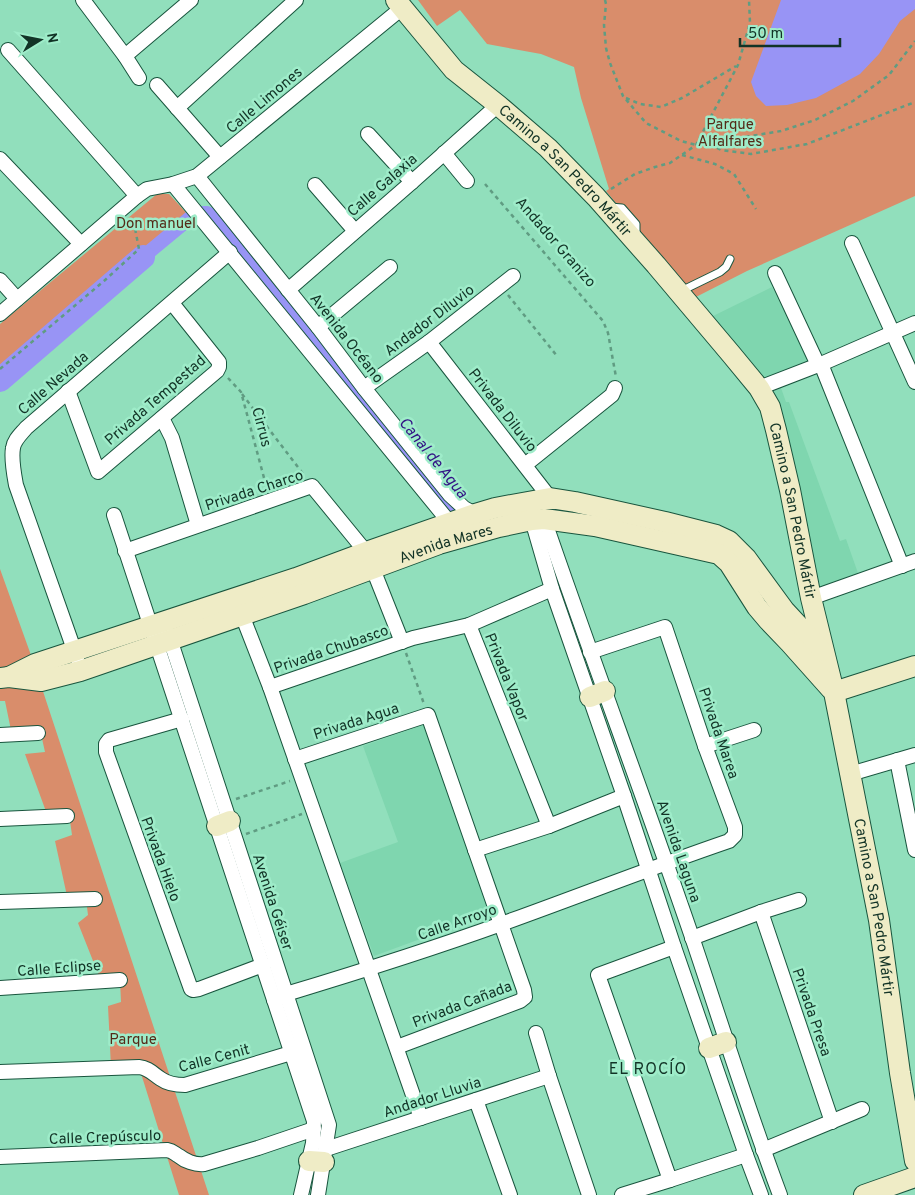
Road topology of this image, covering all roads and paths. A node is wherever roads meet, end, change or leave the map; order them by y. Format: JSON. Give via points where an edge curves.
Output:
{"nodes":[{"id":1,"x":191,"y":0,"type":"edge"},
{"id":2,"x":296,"y":0,"type":"edge"},
{"id":3,"x":605,"y":0,"type":"edge"},
{"id":4,"x":749,"y":0,"type":"edge"},
{"id":5,"x":85,"y":1,"type":"edge"},
{"id":6,"x":399,"y":4,"type":"edge"},
{"id":7,"x":915,"y":41,"type":"edge"},
{"id":8,"x":8,"y":50,"type":"dead end"},
{"id":9,"x":125,"y":56,"type":"junction"},
{"id":10,"x":738,"y":65,"type":"junction"},
{"id":11,"x":139,"y":78,"type":"dead end"},
{"id":12,"x":157,"y":85,"type":"dead end"},
{"id":13,"x":625,"y":98,"type":"junction"},
{"id":14,"x":915,"y":102,"type":"edge"},
{"id":15,"x":498,"y":105,"type":"junction"},
{"id":16,"x":177,"y":108,"type":"junction"},
{"id":17,"x":368,"y":134,"type":"dead end"},
{"id":18,"x":708,"y":143,"type":"junction"},
{"id":19,"x":696,"y":145,"type":"junction"},
{"id":20,"x":444,"y":153,"type":"junction"},
{"id":21,"x":682,"y":155,"type":"junction"},
{"id":22,"x":220,"y":157,"type":"junction"},
{"id":23,"x":0,"y":158,"type":"edge"},
{"id":24,"x":197,"y":176,"type":"junction"},
{"id":25,"x":412,"y":182,"type":"junction"},
{"id":26,"x":467,"y":182,"type":"dead end"},
{"id":27,"x":173,"y":184,"type":"junction"},
{"id":28,"x":485,"y":184,"type":"dead end"},
{"id":29,"x":315,"y":185,"type":"dead end"},
{"id":30,"x":133,"y":199,"type":"junction"},
{"id":31,"x":600,"y":201,"type":"junction"},
{"id":32,"x":756,"y":209,"type":"dead end"},
{"id":33,"x":355,"y":231,"type":"junction"},
{"id":34,"x":852,"y":243,"type":"dead end"},
{"id":35,"x":81,"y":244,"type":"junction"},
{"id":36,"x":230,"y":252,"type":"junction"},
{"id":37,"x":730,"y":259,"type":"dead end"},
{"id":38,"x":390,"y":267,"type":"dead end"},
{"id":39,"x":775,"y":273,"type":"dead end"},
{"id":40,"x":513,"y":276,"type":"dead end"},
{"id":41,"x":0,"y":280,"type":"edge"},
{"id":42,"x":501,"y":286,"type":"junction"},
{"id":43,"x":288,"y":290,"type":"junction"},
{"id":44,"x":678,"y":292,"type":"junction"},
{"id":45,"x":17,"y":299,"type":"junction"},
{"id":46,"x":172,"y":303,"type":"junction"},
{"id":47,"x":0,"y":314,"type":"edge"},
{"id":48,"x":915,"y":323,"type":"edge"},
{"id":49,"x":318,"y":327,"type":"junction"},
{"id":50,"x":893,"y":333,"type":"junction"},
{"id":51,"x":429,"y":342,"type":"junction"},
{"id":52,"x":556,"y":356,"type":"dead end"},
{"id":53,"x":820,"y":365,"type":"junction"},
{"id":54,"x":219,"y":367,"type":"junction"},
{"id":55,"x":0,"y":369,"type":"edge"},
{"id":56,"x":915,"y":382,"type":"edge"},
{"id":57,"x":364,"y":388,"type":"junction"},
{"id":58,"x":616,"y":388,"type":"joint"},
{"id":59,"x":759,"y":388,"type":"junction"},
{"id":60,"x":68,"y":392,"type":"junction"},
{"id":61,"x":240,"y":392,"type":"junction"},
{"id":62,"x":162,"y":418,"type":"junction"},
{"id":63,"x":6,"y":446,"type":"edge"},
{"id":64,"x":525,"y":465,"type":"junction"},
{"id":65,"x":312,"y":486,"type":"junction"},
{"id":66,"x":550,"y":498,"type":"junction"},
{"id":67,"x":270,"y":500,"type":"junction"},
{"id":68,"x":475,"y":514,"type":"junction"},
{"id":69,"x":114,"y":515,"type":"dead end"},
{"id":70,"x":538,"y":520,"type":"junction"},
{"id":71,"x":450,"y":523,"type":"junction"},
{"id":72,"x":198,"y":525,"type":"junction"},
{"id":73,"x":125,"y":550,"type":"junction"},
{"id":74,"x":370,"y":560,"type":"junction"},
{"id":75,"x":908,"y":563,"type":"edge"},
{"id":76,"x":300,"y":586,"type":"junction"},
{"id":77,"x":552,"y":589,"type":"junction"},
{"id":78,"x":811,"y":598,"type":"junction"},
{"id":79,"x":242,"y":615,"type":"junction"},
{"id":80,"x":157,"y":623,"type":"junction"},
{"id":81,"x":469,"y":625,"type":"junction"},
{"id":82,"x":164,"y":642,"type":"junction"},
{"id":83,"x":402,"y":642,"type":"junction"},
{"id":84,"x":75,"y":651,"type":"junction"},
{"id":85,"x":590,"y":652,"type":"junction"},
{"id":86,"x":824,"y":652,"type":"junction"},
{"id":87,"x":915,"y":666,"type":"edge"},
{"id":88,"x":80,"y":670,"type":"junction"},
{"id":89,"x":4,"y":678,"type":"edge"},
{"id":90,"x":270,"y":687,"type":"junction"},
{"id":91,"x":834,"y":692,"type":"junction"},
{"id":92,"x":597,"y":694,"type":"junction"},
{"id":93,"x":428,"y":714,"type":"junction"},
{"id":94,"x":182,"y":719,"type":"junction"},
{"id":95,"x":754,"y":730,"type":"dead end"},
{"id":96,"x":38,"y":734,"type":"dead end"},
{"id":97,"x":0,"y":735,"type":"edge"},
{"id":98,"x":705,"y":746,"type":"junction"},
{"id":99,"x":915,"y":755,"type":"edge"},
{"id":100,"x":295,"y":759,"type":"junction"},
{"id":101,"x":897,"y":760,"type":"junction"},
{"id":102,"x":850,"y":774,"type":"junction"},
{"id":103,"x":301,"y":778,"type":"junction"},
{"id":104,"x":624,"y":796,"type":"junction"},
{"id":105,"x":313,"y":810,"type":"junction"},
{"id":106,"x":67,"y":816,"type":"dead end"},
{"id":107,"x":0,"y":819,"type":"edge"},
{"id":108,"x":226,"y":822,"type":"junction"},
{"id":109,"x":549,"y":826,"type":"junction"},
{"id":110,"x":475,"y":850,"type":"junction"},
{"id":111,"x":915,"y":850,"type":"edge"},
{"id":112,"x":666,"y":862,"type":"junction"},
{"id":113,"x":648,"y":869,"type":"junction"},
{"id":114,"x":95,"y":899,"type":"dead end"},
{"id":115,"x":799,"y":900,"type":"dead end"},
{"id":116,"x":0,"y":902,"type":"edge"},
{"id":117,"x":761,"y":912,"type":"junction"},
{"id":118,"x":502,"y":924,"type":"junction"},
{"id":119,"x":692,"y":938,"type":"junction"},
{"id":120,"x":674,"y":947,"type":"junction"},
{"id":121,"x":263,"y":966,"type":"junction"},
{"id":122,"x":368,"y":969,"type":"junction"},
{"id":123,"x":120,"y":980,"type":"dead end"},
{"id":124,"x":0,"y":988,"type":"edge"},
{"id":125,"x":280,"y":997,"type":"junction"},
{"id":126,"x":536,"y":1033,"type":"dead end"},
{"id":127,"x":718,"y":1045,"type":"junction"},
{"id":128,"x":396,"y":1047,"type":"junction"},
{"id":129,"x":291,"y":1053,"type":"junction"},
{"id":130,"x":908,"y":1069,"type":"edge"},
{"id":131,"x":0,"y":1072,"type":"edge"},
{"id":132,"x":549,"y":1076,"type":"junction"},
{"id":133,"x":476,"y":1100,"type":"junction"},
{"id":134,"x":862,"y":1109,"type":"dead end"},
{"id":135,"x":421,"y":1118,"type":"junction"},
{"id":136,"x":832,"y":1122,"type":"junction"},
{"id":137,"x":314,"y":1129,"type":"junction"},
{"id":138,"x":763,"y":1150,"type":"junction"},
{"id":139,"x":746,"y":1155,"type":"junction"},
{"id":140,"x":0,"y":1157,"type":"edge"},
{"id":141,"x":320,"y":1157,"type":"junction"},
{"id":142,"x":915,"y":1160,"type":"edge"},
{"id":143,"x":915,"y":1177,"type":"edge"},
{"id":144,"x":670,"y":1180,"type":"junction"},
{"id":145,"x":301,"y":1195,"type":"edge"},
{"id":146,"x":318,"y":1195,"type":"edge"},
{"id":147,"x":510,"y":1195,"type":"edge"},
{"id":148,"x":589,"y":1195,"type":"edge"},
{"id":149,"x":622,"y":1195,"type":"edge"},
{"id":150,"x":761,"y":1195,"type":"edge"},
{"id":151,"x":780,"y":1195,"type":"edge"},
{"id":152,"x":864,"y":1195,"type":"edge"}],
"edges":[{"from":1,"to":9,"type":"street"},
{"from":2,"to":16,"type":"street"},
{"from":3,"to":13,"type":"path","via":[[606,48]]},
{"from":4,"to":10,"type":"path","via":[[750,23]]},
{"from":5,"to":9,"type":"street"},
{"from":6,"to":15,"type":"main road","name":"Camino a San Pedro Mártir","via":[[454,70]]},
{"from":6,"to":22,"type":"street","name":"Calle Limones"},
{"from":7,"to":18,"type":"path","via":[[889,75],[853,101],[815,120],[781,131]]},
{"from":8,"to":30,"type":"street"},
{"from":9,"to":11,"type":"street"},
{"from":10,"to":13,"type":"path","via":[[661,107]]},
{"from":10,"to":19,"type":"path"},
{"from":12,"to":16,"type":"street"},
{"from":13,"to":19,"type":"path","via":[[646,123]]},
{"from":14,"to":18,"type":"path","via":[[807,144],[750,154],[721,150]]},
{"from":15,"to":20,"type":"street","name":"Calle Galaxia"},
{"from":15,"to":31,"type":"main road","name":"Camino a San Pedro Mártir","via":[[548,148]]},
{"from":16,"to":22,"type":"street"},
{"from":17,"to":25,"type":"street"},
{"from":18,"to":19,"type":"path"},
{"from":19,"to":21,"type":"path"},
{"from":20,"to":25,"type":"street","name":"Calle Galaxia"},
{"from":20,"to":26,"type":"street"},
{"from":21,"to":31,"type":"path","via":[[670,163],[635,174]]},
{"from":21,"to":32,"type":"path","via":[[715,164],[734,174]]},
{"from":22,"to":24,"type":"street","name":"Calle Limones"},
{"from":23,"to":35,"type":"street"},
{"from":24,"to":27,"type":"street","name":"Calle Limones"},
{"from":24,"to":43,"type":"street","name":"Avenida Océano"},
{"from":25,"to":33,"type":"street","name":"Calle Galaxia"},
{"from":27,"to":30,"type":"street","name":"Calle Limones","via":[[147,190]]},
{"from":27,"to":36,"type":"street"},
{"from":28,"to":58,"type":"path","name":"Andador Granizo","via":[[603,321],[608,333]]},
{"from":29,"to":33,"type":"street"},
{"from":30,"to":35,"type":"street","name":"Calle Limones"},
{"from":30,"to":55,"type":"path","via":[[139,250]]},
{"from":31,"to":44,"type":"main road","name":"Camino a San Pedro Mártir"},
{"from":33,"to":43,"type":"street","name":"Calle Galaxia"},
{"from":34,"to":50,"type":"street"},
{"from":35,"to":45,"type":"street","name":"Calle Limones"},
{"from":36,"to":46,"type":"street","name":"Calle Nevada"},
{"from":36,"to":71,"type":"street"},
{"from":37,"to":44,"type":"lane","via":[[720,272]]},
{"from":38,"to":49,"type":"street"},
{"from":39,"to":53,"type":"street"},
{"from":40,"to":42,"type":"street","name":"Andador Diluvio"},
{"from":41,"to":45,"type":"street"},
{"from":42,"to":51,"type":"street","name":"Andador Diluvio"},
{"from":42,"to":52,"type":"path"},
{"from":43,"to":49,"type":"street","name":"Avenida Océano"},
{"from":44,"to":59,"type":"main road","name":"Camino a San Pedro Mártir"},
{"from":45,"to":47,"type":"street","name":"Calle Limones"},
{"from":46,"to":54,"type":"street","name":"Privada Tempestad","via":[[219,362]]},
{"from":46,"to":60,"type":"street","name":"Calle Nevada"},
{"from":48,"to":50,"type":"street"},
{"from":49,"to":57,"type":"street","name":"Avenida Océano"},
{"from":50,"to":53,"type":"street"},
{"from":50,"to":56,"type":"street"},
{"from":51,"to":57,"type":"street","name":"Andador Diluvio"},
{"from":51,"to":64,"type":"street","name":"Privada Diluvio"},
{"from":53,"to":59,"type":"street"},
{"from":53,"to":75,"type":"street"},
{"from":54,"to":61,"type":"path","name":"Cirrus"},
{"from":54,"to":62,"type":"street","name":"Privada Tempestad"},
{"from":57,"to":68,"type":"street","name":"Avenida Océano","via":[[450,495]]},
{"from":58,"to":64,"type":"street","via":[[612,395]]},
{"from":59,"to":78,"type":"main road","name":"Camino a San Pedro Mártir","via":[[770,407],[776,430]]},
{"from":60,"to":62,"type":"street","name":"Privada Tempestad","via":[[98,472]]},
{"from":60,"to":63,"type":"street","name":"Calle Nevada"},
{"from":61,"to":65,"type":"path"},
{"from":61,"to":67,"type":"path","name":"Cirrus"},
{"from":62,"to":72,"type":"street","via":[[172,438]]},
{"from":63,"to":84,"type":"street","name":"Calle Nevada","via":[[16,485]]},
{"from":64,"to":66,"type":"street","name":"Privada Diluvio"},
{"from":65,"to":67,"type":"street","name":"Privada Charco"},
{"from":65,"to":74,"type":"street","name":"Privada Charco"},
{"from":66,"to":68,"type":"main road","name":"Avenida Mares"},
{"from":66,"to":86,"type":"main road","name":"Avenida Mares","via":[[664,522],[729,541],[746,558],[784,610]]},
{"from":67,"to":72,"type":"street","name":"Privada Charco"},
{"from":68,"to":71,"type":"main road","name":"Avenida Mares"},
{"from":69,"to":73,"type":"street","name":"Avenida Géiser"},
{"from":70,"to":74,"type":"main road","name":"Avenida Mares"},
{"from":70,"to":77,"type":"street","name":"Avenida Laguna"},
{"from":70,"to":85,"type":"street","name":"Avenida Laguna"},
{"from":70,"to":91,"type":"main road","name":"Avenida Mares","via":[[595,526],[719,554],[729,563],[757,607]]},
{"from":71,"to":74,"type":"main road","name":"Avenida Mares"},
{"from":72,"to":73,"type":"street","name":"Privada Charco"},
{"from":73,"to":80,"type":"street","name":"Avenida Géiser"},
{"from":74,"to":76,"type":"main road","name":"Avenida Mares"},
{"from":74,"to":83,"type":"street","name":"Privada Charco"},
{"from":75,"to":78,"type":"street"},
{"from":76,"to":79,"type":"main road","name":"Avenida Mares"},
{"from":76,"to":80,"type":"main road","name":"Avenida Mares"},
{"from":77,"to":81,"type":"street","name":"Privada Vapor"},
{"from":77,"to":92,"type":"street","name":"Avenida Laguna"},
{"from":78,"to":86,"type":"main road","name":"Camino a San Pedro Mártir"},
{"from":79,"to":82,"type":"main road","name":"Avenida Mares"},
{"from":79,"to":90,"type":"street"},
{"from":80,"to":82,"type":"street","name":"Avenida Géiser"},
{"from":80,"to":84,"type":"main road","name":"Avenida Mares"},
{"from":81,"to":83,"type":"street","name":"Privada Chubasco"},
{"from":81,"to":109,"type":"street","name":"Privada Vapor"},
{"from":82,"to":88,"type":"main road","name":"Avenida Mares"},
{"from":82,"to":94,"type":"street","name":"Avenida Géiser"},
{"from":82,"to":108,"type":"street","name":"Avenida Géiser"},
{"from":83,"to":90,"type":"street","name":"Privada Chubasco"},
{"from":83,"to":93,"type":"path"},
{"from":84,"to":88,"type":"street","name":"Calle Nevada"},
{"from":84,"to":89,"type":"main road","name":"Avenida Mares"},
{"from":85,"to":92,"type":"street","name":"Avenida Laguna"},
{"from":85,"to":98,"type":"street","name":"Privada Marea","via":[[665,627]]},
{"from":86,"to":91,"type":"main road","name":"Camino a San Pedro Mártir"},
{"from":87,"to":91,"type":"main road"},
{"from":88,"to":89,"type":"main road","name":"Avenida Mares","via":[[41,681]]},
{"from":90,"to":100,"type":"street"},
{"from":91,"to":102,"type":"main road","name":"Camino a San Pedro Mártir"},
{"from":92,"to":104,"type":"street","name":"Avenida Laguna"},
{"from":92,"to":112,"type":"street","name":"Avenida Laguna"},
{"from":93,"to":100,"type":"street","name":"Privada Agua"},
{"from":93,"to":110,"type":"street"},
{"from":94,"to":108,"type":"street","name":"Avenida Géiser"},
{"from":94,"to":121,"type":"street","name":"Privada Hielo","via":[[109,740],[106,752],[191,989],[199,990]]},
{"from":95,"to":98,"type":"street"},
{"from":96,"to":97,"type":"street"},
{"from":98,"to":112,"type":"street","name":"Privada Marea","via":[[735,835],[729,841]]},
{"from":99,"to":101,"type":"street"},
{"from":100,"to":103,"type":"street"},
{"from":101,"to":102,"type":"street"},
{"from":101,"to":111,"type":"street"},
{"from":102,"to":130,"type":"main road","name":"Camino a San Pedro Mártir"},
{"from":103,"to":105,"type":"street"},
{"from":103,"to":108,"type":"path"},
{"from":104,"to":109,"type":"street"},
{"from":104,"to":113,"type":"street","name":"Avenida Laguna"},
{"from":105,"to":108,"type":"path"},
{"from":105,"to":122,"type":"street"},
{"from":106,"to":107,"type":"street"},
{"from":108,"to":121,"type":"street","name":"Avenida Géiser"},
{"from":108,"to":125,"type":"street","name":"Avenida Géiser"},
{"from":109,"to":110,"type":"street"},
{"from":110,"to":118,"type":"street"},
{"from":112,"to":113,"type":"street","name":"Privada Marea"},
{"from":112,"to":119,"type":"street","name":"Avenida Laguna"},
{"from":113,"to":118,"type":"street","name":"Calle Arroyo"},
{"from":113,"to":120,"type":"street","name":"Avenida Laguna"},
{"from":114,"to":116,"type":"street"},
{"from":115,"to":117,"type":"street"},
{"from":117,"to":119,"type":"street"},
{"from":117,"to":136,"type":"street","name":"Privada Presa"},
{"from":118,"to":122,"type":"street","name":"Calle Arroyo"},
{"from":118,"to":128,"type":"street","name":"Privada Cañada","via":[[524,997]]},
{"from":119,"to":127,"type":"street","name":"Avenida Laguna"},
{"from":120,"to":127,"type":"street","name":"Avenida Laguna"},
{"from":120,"to":144,"type":"street","via":[[598,975]]},
{"from":121,"to":125,"type":"street","name":"Avenida Géiser"},
{"from":122,"to":125,"type":"street","name":"Calle Arroyo"},
{"from":122,"to":128,"type":"street"},
{"from":123,"to":124,"type":"street","name":"Calle Eclipse"},
{"from":125,"to":129,"type":"street","name":"Avenida Géiser"},
{"from":125,"to":141,"type":"street","name":"Avenida Géiser","via":[[330,1125]]},
{"from":126,"to":132,"type":"street"},
{"from":127,"to":138,"type":"street","name":"Avenida Laguna"},
{"from":127,"to":139,"type":"street","name":"Avenida Laguna"},
{"from":128,"to":135,"type":"street"},
{"from":129,"to":131,"type":"street","name":"Calle Cenit","via":[[178,1085],[139,1067]]},
{"from":129,"to":137,"type":"street","name":"Avenida Géiser"},
{"from":130,"to":142,"type":"main road","name":"Camino a San Pedro Mártir"},
{"from":132,"to":133,"type":"street","name":"Andador Lluvia"},
{"from":132,"to":148,"type":"street"},
{"from":133,"to":135,"type":"street","name":"Andador Lluvia"},
{"from":133,"to":147,"type":"street"},
{"from":134,"to":136,"type":"street"},
{"from":135,"to":141,"type":"street","name":"Andador Lluvia"},
{"from":136,"to":138,"type":"street"},
{"from":137,"to":140,"type":"street","name":"Calle Crepúsculo","via":[[199,1164],[167,1150]]},
{"from":137,"to":141,"type":"street","name":"Avenida Géiser","via":[[313,1143]]},
{"from":138,"to":151,"type":"street","name":"Avenida Laguna"},
{"from":139,"to":144,"type":"street"},
{"from":139,"to":150,"type":"street","name":"Avenida Laguna"},
{"from":141,"to":145,"type":"street","name":"Avenida Géiser"},
{"from":141,"to":146,"type":"street","name":"Avenida Géiser"},
{"from":143,"to":152,"type":"main road"},
{"from":144,"to":149,"type":"street"}]}
